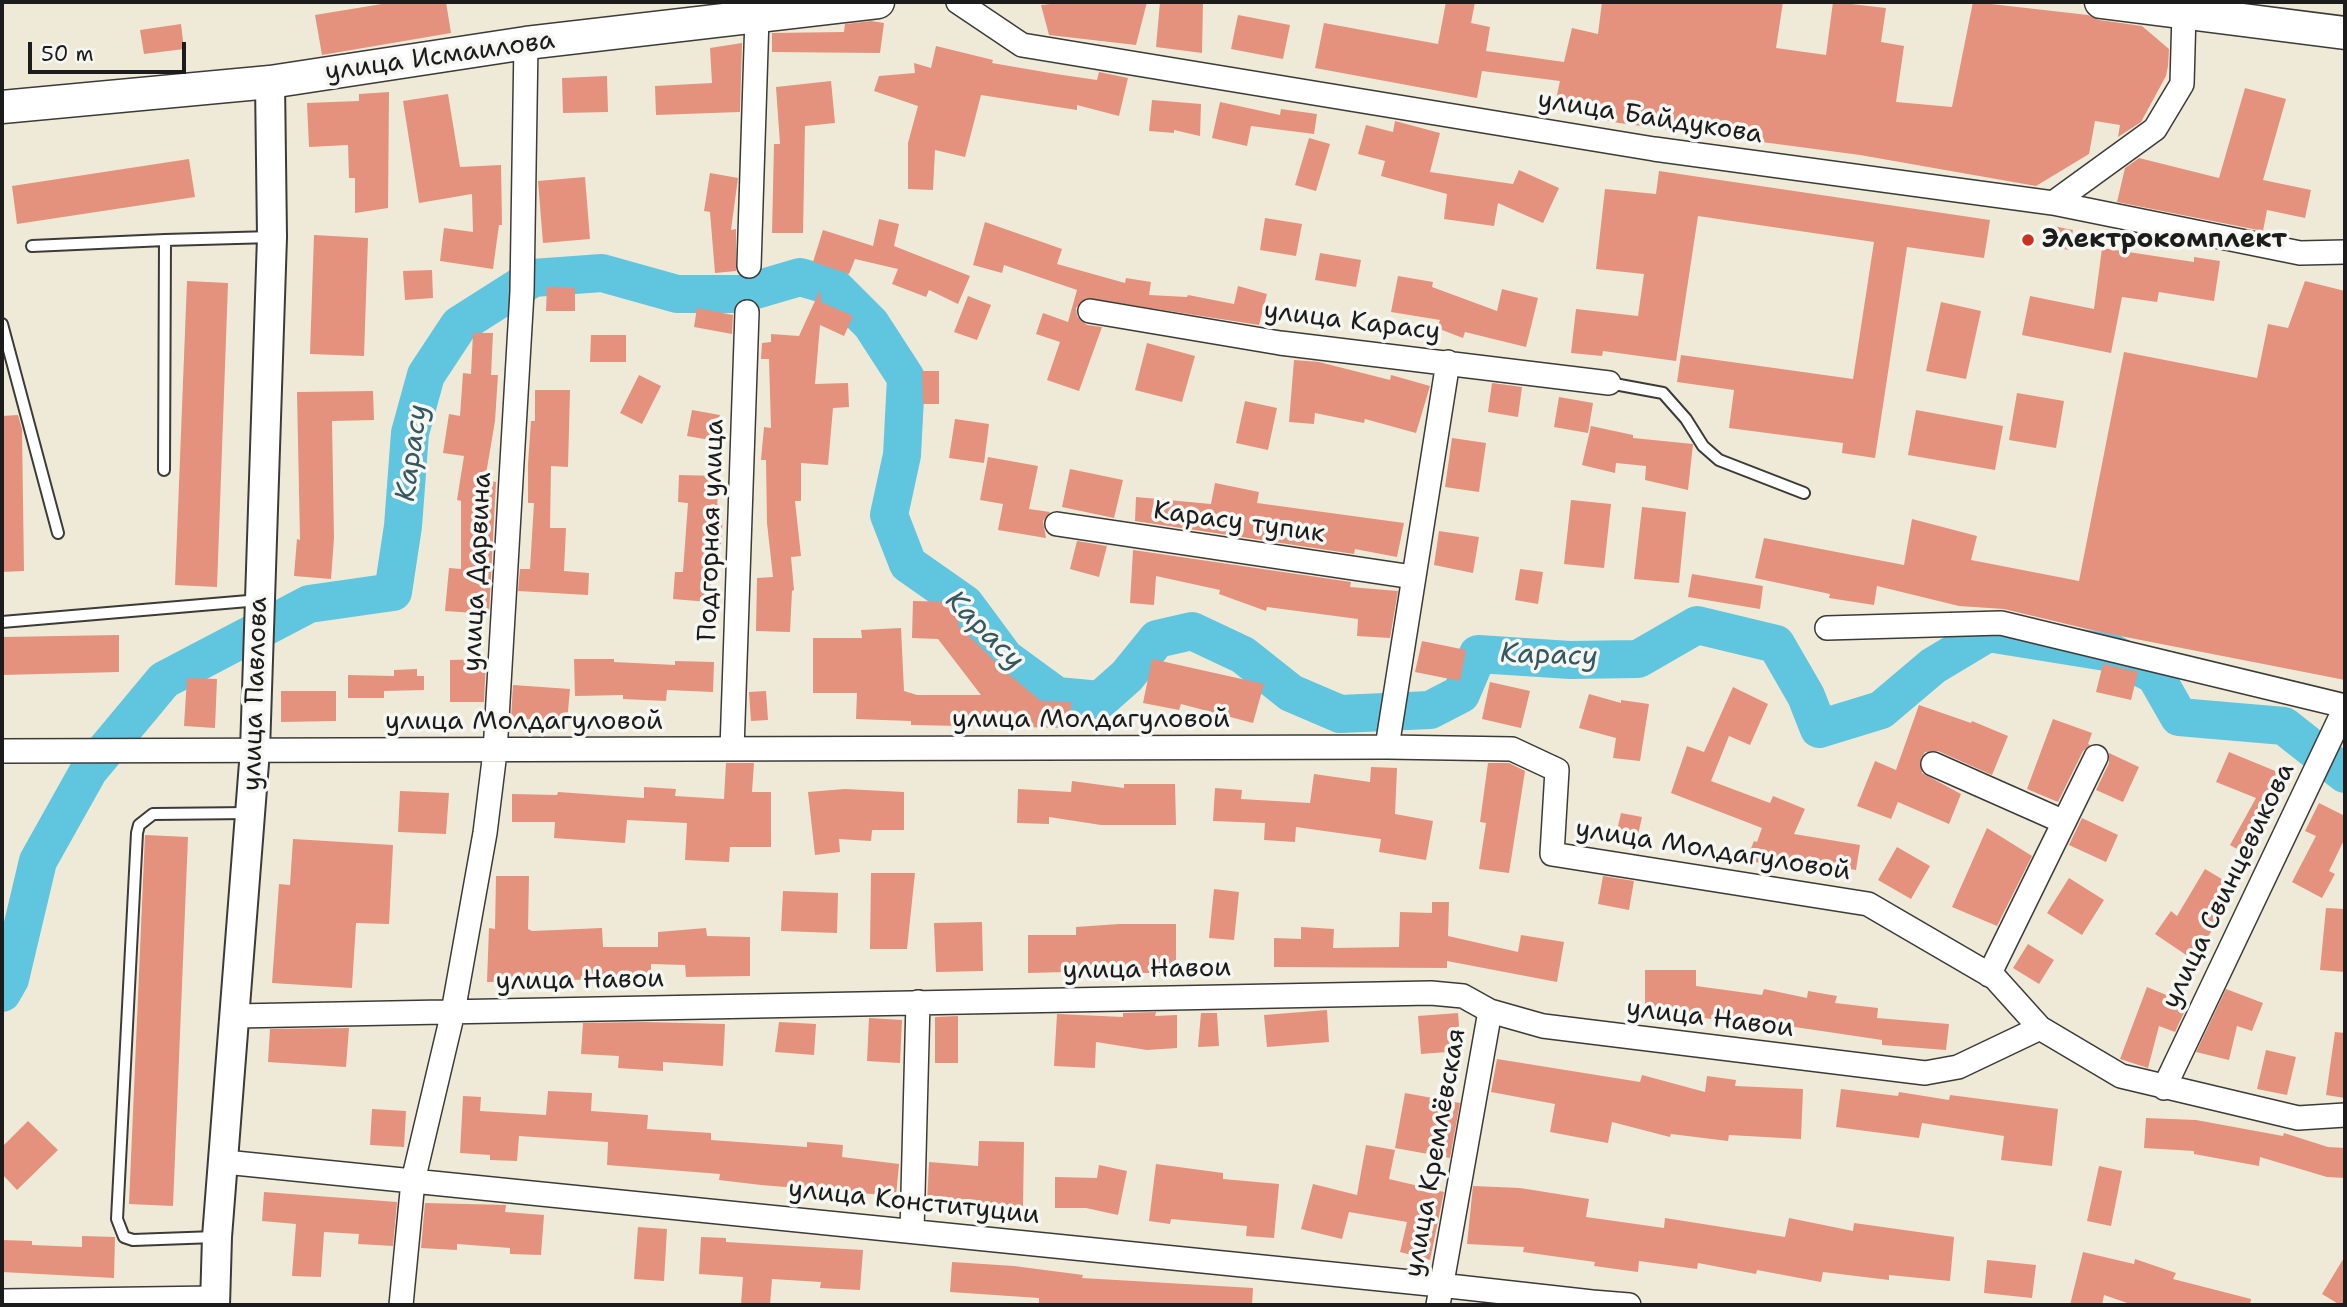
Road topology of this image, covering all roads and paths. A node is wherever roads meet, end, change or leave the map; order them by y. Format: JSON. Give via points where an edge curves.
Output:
{"nodes":[{"id":1,"x":878,"y":2,"type":"edge"},
{"id":2,"x":958,"y":2,"type":"edge"},
{"id":3,"x":2101,"y":2,"type":"edge"},
{"id":4,"x":2184,"y":13,"type":"junction"},
{"id":5,"x":757,"y":18,"type":"junction"},
{"id":6,"x":2345,"y":33,"type":"edge"},
{"id":7,"x":526,"y":43,"type":"junction"},
{"id":8,"x":270,"y":82,"type":"junction"},
{"id":9,"x":2,"y":107,"type":"edge"},
{"id":10,"x":2053,"y":203,"type":"junction"},
{"id":11,"x":272,"y":237,"type":"junction"},
{"id":12,"x":165,"y":240,"type":"junction"},
{"id":13,"x":32,"y":246,"type":"dead end"},
{"id":14,"x":2345,"y":252,"type":"edge"},
{"id":15,"x":749,"y":267,"type":"dead end"},
{"id":16,"x":1090,"y":311,"type":"dead end"},
{"id":17,"x":747,"y":312,"type":"dead end"},
{"id":18,"x":2,"y":324,"type":"edge"},
{"id":19,"x":1448,"y":362,"type":"junction"},
{"id":20,"x":1609,"y":383,"type":"joint"},
{"id":21,"x":164,"y":470,"type":"dead end"},
{"id":22,"x":1804,"y":493,"type":"dead end"},
{"id":23,"x":1057,"y":524,"type":"dead end"},
{"id":24,"x":58,"y":533,"type":"dead end"},
{"id":25,"x":1413,"y":577,"type":"junction"},
{"id":26,"x":260,"y":600,"type":"junction"},
{"id":27,"x":2,"y":622,"type":"edge"},
{"id":28,"x":1827,"y":628,"type":"dead end"},
{"id":29,"x":2345,"y":707,"type":"edge"},
{"id":30,"x":1387,"y":747,"type":"junction"},
{"id":31,"x":732,"y":749,"type":"junction"},
{"id":32,"x":255,"y":750,"type":"junction"},
{"id":33,"x":2,"y":751,"type":"edge"},
{"id":34,"x":495,"y":752,"type":"junction"},
{"id":35,"x":2096,"y":757,"type":"dead end"},
{"id":36,"x":1933,"y":764,"type":"dead end"},
{"id":37,"x":251,"y":813,"type":"junction"},
{"id":38,"x":2064,"y":822,"type":"junction"},
{"id":39,"x":1989,"y":975,"type":"junction"},
{"id":40,"x":918,"y":1002,"type":"junction"},
{"id":41,"x":1490,"y":1011,"type":"junction"},
{"id":42,"x":453,"y":1012,"type":"junction"},
{"id":43,"x":236,"y":1016,"type":"junction"},
{"id":44,"x":2040,"y":1028,"type":"junction"},
{"id":45,"x":2164,"y":1088,"type":"junction"},
{"id":46,"x":2345,"y":1115,"type":"edge"},
{"id":47,"x":225,"y":1162,"type":"junction"},
{"id":48,"x":413,"y":1181,"type":"junction"},
{"id":49,"x":912,"y":1231,"type":"junction"},
{"id":50,"x":217,"y":1237,"type":"junction"},
{"id":51,"x":1439,"y":1295,"type":"edge"},
{"id":52,"x":2,"y":1301,"type":"edge"},
{"id":53,"x":215,"y":1302,"type":"edge"},
{"id":54,"x":1594,"y":1304,"type":"edge"},
{"id":55,"x":401,"y":1305,"type":"edge"},
{"id":56,"x":1629,"y":1305,"type":"edge"}],
"edges":[{"from":1,"to":5,"type":"main road","name":"улица Исмаилова"},
{"from":2,"to":10,"type":"street","name":"улица Байдукова","via":[[1022,45],[1654,149]]},
{"from":3,"to":4,"type":"main road"},
{"from":4,"to":6,"type":"main road"},
{"from":4,"to":10,"type":"street","via":[[2182,84],[2155,129]]},
{"from":5,"to":7,"type":"main road","name":"улица Исмаилова"},
{"from":5,"to":15,"type":"street"},
{"from":7,"to":8,"type":"main road","name":"улица Исмаилова"},
{"from":7,"to":34,"type":"street","name":"улица Дарвина","via":[[522,292]]},
{"from":8,"to":9,"type":"main road","name":"улица Исмаилова"},
{"from":8,"to":11,"type":"street","name":"улица Павлова"},
{"from":10,"to":14,"type":"street","name":"улица Байдукова","via":[[2300,253]]},
{"from":11,"to":12,"type":"lane"},
{"from":11,"to":26,"type":"street","name":"улица Павлова"},
{"from":12,"to":13,"type":"lane"},
{"from":12,"to":21,"type":"lane"},
{"from":16,"to":19,"type":"street","name":"улица Карасу","via":[[1280,343]]},
{"from":17,"to":31,"type":"street","name":"Подгорная улица"},
{"from":18,"to":24,"type":"lane"},
{"from":19,"to":20,"type":"street","name":"улица Карасу"},
{"from":19,"to":25,"type":"street"},
{"from":20,"to":22,"type":"lane","via":[[1663,393],[1719,460]]},
{"from":23,"to":25,"type":"street","name":"Карасу тупик"},
{"from":25,"to":30,"type":"street"},
{"from":26,"to":27,"type":"lane"},
{"from":26,"to":32,"type":"street","name":"улица Павлова"},
{"from":28,"to":29,"type":"street","via":[[2001,622]]},
{"from":29,"to":45,"type":"street","name":"улица Свинцевикова"},
{"from":30,"to":31,"type":"street","name":"улица Молдагуловой"},
{"from":30,"to":39,"type":"street","name":"улица Молдагуловой","via":[[1512,749],[1557,770],[1552,854],[1868,904]]},
{"from":31,"to":34,"type":"street","name":"улица Молдагуловой"},
{"from":32,"to":33,"type":"street","name":"улица Молдагуловой"},
{"from":32,"to":34,"type":"street","name":"улица Молдагуловой"},
{"from":32,"to":37,"type":"street","name":"улица Павлова"},
{"from":34,"to":42,"type":"street","name":"улица Дарвина"},
{"from":35,"to":38,"type":"street"},
{"from":36,"to":38,"type":"street"},
{"from":37,"to":43,"type":"street","name":"улица Павлова"},
{"from":37,"to":50,"type":"lane","via":[[153,814],[139,825],[137,834],[119,1229],[133,1240]]},
{"from":38,"to":39,"type":"street"},
{"from":39,"to":44,"type":"street","name":"улица Молдагуловой"},
{"from":40,"to":41,"type":"street","name":"улица Навои","via":[[1431,993],[1463,996]]},
{"from":40,"to":42,"type":"street","name":"улица Навои"},
{"from":40,"to":49,"type":"street"},
{"from":41,"to":44,"type":"street","name":"улица Навои","via":[[1543,1026],[1925,1073],[1958,1068]]},
{"from":41,"to":51,"type":"street","name":"улица Кремлёвская"},
{"from":42,"to":43,"type":"street","name":"улица Навои"},
{"from":42,"to":48,"type":"street","name":"улица Дарвина"},
{"from":43,"to":47,"type":"street","name":"улица Павлова"},
{"from":44,"to":45,"type":"street","name":"улица Молдагуловой","via":[[2121,1076]]},
{"from":45,"to":46,"type":"street","name":"улица Молдагуловой","via":[[2298,1118]]},
{"from":47,"to":48,"type":"street","name":"улица Конституции"},
{"from":47,"to":50,"type":"street","name":"улица Павлова"},
{"from":48,"to":49,"type":"street","name":"улица Конституции"},
{"from":48,"to":55,"type":"street","name":"улица Дарвина"},
{"from":49,"to":51,"type":"street","name":"улица Конституции"},
{"from":50,"to":53,"type":"street","name":"улица Павлова"},
{"from":51,"to":54,"type":"street","name":"улица Конституции"},
{"from":52,"to":53,"type":"street"},
{"from":54,"to":56,"type":"street","name":"улица Конституции"}]}
